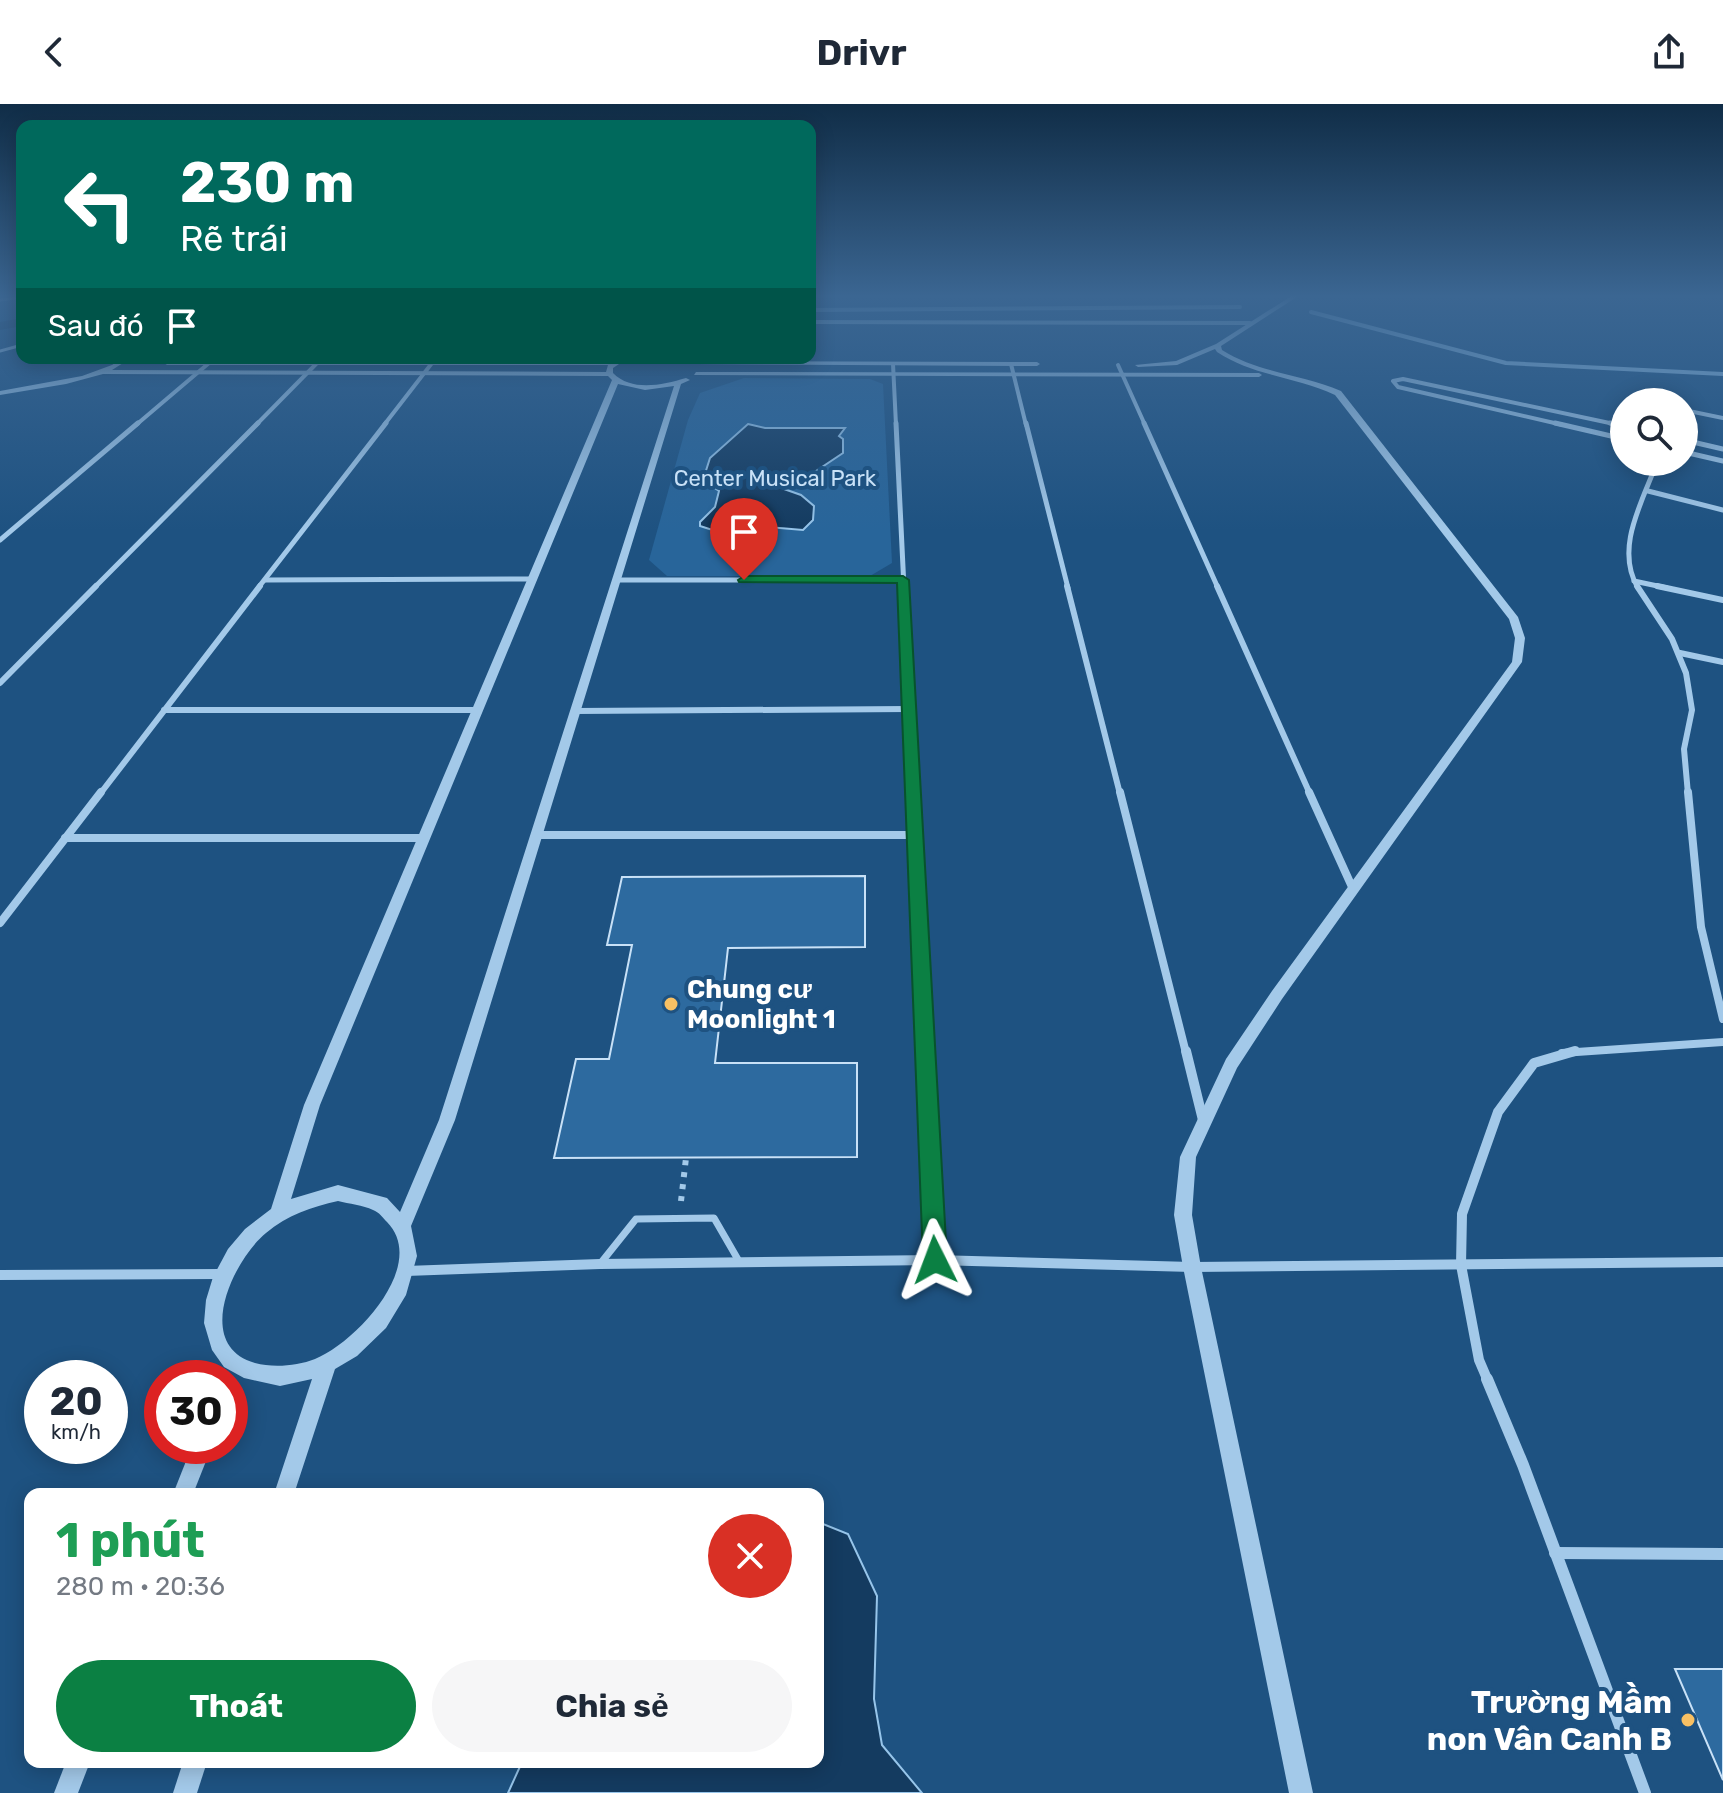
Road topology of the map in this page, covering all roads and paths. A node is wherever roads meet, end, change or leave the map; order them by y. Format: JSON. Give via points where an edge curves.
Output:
{"nodes":[{"id":1,"x":90,"y":374,"type":"edge"},
{"id":2,"x":196,"y":374,"type":"edge"},
{"id":3,"x":306,"y":374,"type":"edge"},
{"id":4,"x":424,"y":374,"type":"edge"},
{"id":5,"x":464,"y":374,"type":"edge"},
{"id":6,"x":613,"y":374,"type":"edge"},
{"id":7,"x":696,"y":374,"type":"joint"},
{"id":8,"x":894,"y":374,"type":"junction"},
{"id":9,"x":1014,"y":374,"type":"junction"},
{"id":10,"x":1122,"y":374,"type":"junction"},
{"id":11,"x":1288,"y":374,"type":"edge"},
{"id":12,"x":1294,"y":375,"type":"junction"},
{"id":13,"x":613,"y":377,"type":"junction"},
{"id":14,"x":678,"y":383,"type":"junction"},
{"id":15,"x":0,"y":393,"type":"edge"},
{"id":16,"x":1698,"y":412,"type":"edge"},
{"id":17,"x":1723,"y":416,"type":"edge"},
{"id":18,"x":1610,"y":423,"type":"edge"},
{"id":19,"x":1610,"y":436,"type":"edge"},
{"id":20,"x":1698,"y":443,"type":"edge"},
{"id":21,"x":1723,"y":449,"type":"edge"},
{"id":22,"x":1698,"y":455,"type":"edge"},
{"id":23,"x":1723,"y":461,"type":"edge"},
{"id":24,"x":1653,"y":476,"type":"edge"},
{"id":25,"x":1648,"y":491,"type":"junction"},
{"id":26,"x":1723,"y":510,"type":"edge"},
{"id":27,"x":0,"y":540,"type":"edge"},
{"id":28,"x":533,"y":579,"type":"junction"},
{"id":29,"x":265,"y":580,"type":"junction"},
{"id":30,"x":617,"y":580,"type":"junction"},
{"id":31,"x":903,"y":580,"type":"junction"},
{"id":32,"x":1634,"y":581,"type":"junction"},
{"id":33,"x":1723,"y":600,"type":"edge"},
{"id":34,"x":1680,"y":653,"type":"junction"},
{"id":35,"x":1723,"y":662,"type":"edge"},
{"id":36,"x":0,"y":683,"type":"edge"},
{"id":37,"x":909,"y":709,"type":"junction"},
{"id":38,"x":164,"y":710,"type":"junction"},
{"id":39,"x":478,"y":710,"type":"junction"},
{"id":40,"x":575,"y":711,"type":"junction"},
{"id":41,"x":536,"y":835,"type":"junction"},
{"id":42,"x":915,"y":835,"type":"junction"},
{"id":43,"x":65,"y":838,"type":"junction"},
{"id":44,"x":424,"y":838,"type":"junction"},
{"id":45,"x":1353,"y":889,"type":"junction"},
{"id":46,"x":0,"y":923,"type":"edge"},
{"id":47,"x":1723,"y":1019,"type":"edge"},
{"id":48,"x":1723,"y":1042,"type":"edge"},
{"id":49,"x":1204,"y":1124,"type":"junction"},
{"id":50,"x":686,"y":1158,"type":"dead end"},
{"id":51,"x":278,"y":1214,"type":"junction"},
{"id":52,"x":679,"y":1218,"type":"junction"},
{"id":53,"x":403,"y":1225,"type":"junction"},
{"id":54,"x":935,"y":1260,"type":"junction"},
{"id":55,"x":1723,"y":1262,"type":"edge"},
{"id":56,"x":740,"y":1263,"type":"junction"},
{"id":57,"x":600,"y":1264,"type":"junction"},
{"id":58,"x":1461,"y":1265,"type":"junction"},
{"id":59,"x":1192,"y":1267,"type":"junction"},
{"id":60,"x":406,"y":1271,"type":"junction"},
{"id":61,"x":224,"y":1274,"type":"junction"},
{"id":62,"x":0,"y":1275,"type":"edge"},
{"id":63,"x":226,"y":1360,"type":"edge"},
{"id":64,"x":327,"y":1364,"type":"junction"},
{"id":65,"x":248,"y":1374,"type":"edge"},
{"id":66,"x":195,"y":1464,"type":"edge"},
{"id":67,"x":185,"y":1488,"type":"edge"},
{"id":68,"x":286,"y":1488,"type":"edge"},
{"id":69,"x":1555,"y":1553,"type":"junction"},
{"id":70,"x":1723,"y":1554,"type":"edge"},
{"id":71,"x":76,"y":1768,"type":"edge"},
{"id":72,"x":193,"y":1768,"type":"edge"},
{"id":73,"x":66,"y":1793,"type":"edge"},
{"id":74,"x":185,"y":1793,"type":"edge"},
{"id":75,"x":1301,"y":1793,"type":"edge"},
{"id":76,"x":1645,"y":1793,"type":"edge"}],
"edges":[{"from":1,"to":15,"type":"street"},
{"from":2,"to":27,"type":"street"},
{"from":3,"to":36,"type":"street"},
{"from":4,"to":29,"type":"street"},
{"from":5,"to":13,"type":"street"},
{"from":6,"to":13,"type":"street"},
{"from":7,"to":8,"type":"street"},
{"from":7,"to":14,"type":"street"},
{"from":8,"to":9,"type":"street"},
{"from":8,"to":31,"type":"street"},
{"from":9,"to":10,"type":"street"},
{"from":9,"to":49,"type":"street"},
{"from":10,"to":12,"type":"street"},
{"from":10,"to":45,"type":"street"},
{"from":11,"to":12,"type":"street"},
{"from":12,"to":45,"type":"street","via":[[1338,393],[1514,619],[1520,638],[1517,662]]},
{"from":13,"to":14,"type":"street","via":[[648,387]]},
{"from":13,"to":28,"type":"street"},
{"from":14,"to":30,"type":"street"},
{"from":16,"to":17,"type":"street"},
{"from":18,"to":19,"type":"street","via":[[1393,381],[1398,387]]},
{"from":20,"to":21,"type":"street"},
{"from":22,"to":23,"type":"street"},
{"from":24,"to":25,"type":"street"},
{"from":25,"to":26,"type":"street"},
{"from":25,"to":32,"type":"street","via":[[1627,558]]},
{"from":28,"to":29,"type":"street"},
{"from":28,"to":39,"type":"street"},
{"from":29,"to":38,"type":"street"},
{"from":30,"to":31,"type":"street"},
{"from":30,"to":40,"type":"street"},
{"from":31,"to":37,"type":"street"},
{"from":32,"to":33,"type":"street"},
{"from":32,"to":34,"type":"street"},
{"from":34,"to":35,"type":"street"},
{"from":34,"to":47,"type":"street","via":[[1691,706],[1684,749],[1701,927]]},
{"from":37,"to":40,"type":"street"},
{"from":37,"to":42,"type":"street"},
{"from":38,"to":39,"type":"street"},
{"from":38,"to":43,"type":"street"},
{"from":39,"to":44,"type":"street"},
{"from":40,"to":41,"type":"street"},
{"from":41,"to":42,"type":"street"},
{"from":41,"to":53,"type":"street","via":[[447,1120]]},
{"from":42,"to":54,"type":"street"},
{"from":43,"to":44,"type":"street"},
{"from":43,"to":46,"type":"street"},
{"from":44,"to":51,"type":"street","via":[[312,1105]]},
{"from":45,"to":49,"type":"street","via":[[1231,1064]]},
{"from":48,"to":58,"type":"street","via":[[1589,1049],[1534,1063],[1498,1112],[1479,1157],[1462,1214]]},
{"from":49,"to":59,"type":"street","via":[[1188,1157],[1183,1215]]},
{"from":50,"to":52,"type":"path"},
{"from":51,"to":53,"type":"street","via":[[338,1193],[365,1195],[387,1206]]},
{"from":51,"to":61,"type":"street","via":[[252,1234]]},
{"from":52,"to":56,"type":"lane","via":[[714,1218]]},
{"from":52,"to":57,"type":"lane","via":[[636,1219]]},
{"from":53,"to":60,"type":"street","via":[[409,1251]]},
{"from":54,"to":56,"type":"street"},
{"from":54,"to":59,"type":"street"},
{"from":55,"to":58,"type":"street"},
{"from":56,"to":57,"type":"street"},
{"from":57,"to":60,"type":"street"},
{"from":58,"to":59,"type":"street"},
{"from":58,"to":69,"type":"street","via":[[1479,1360]]},
{"from":59,"to":75,"type":"street"},
{"from":60,"to":64,"type":"street","via":[[387,1314],[361,1343]]},
{"from":61,"to":62,"type":"street"},
{"from":61,"to":63,"type":"street","via":[[211,1319]]},
{"from":64,"to":65,"type":"street","via":[[291,1376]]},
{"from":64,"to":68,"type":"street"},
{"from":66,"to":67,"type":"street"},
{"from":69,"to":70,"type":"street"},
{"from":69,"to":76,"type":"street"},
{"from":71,"to":73,"type":"street"},
{"from":72,"to":74,"type":"street"}]}
